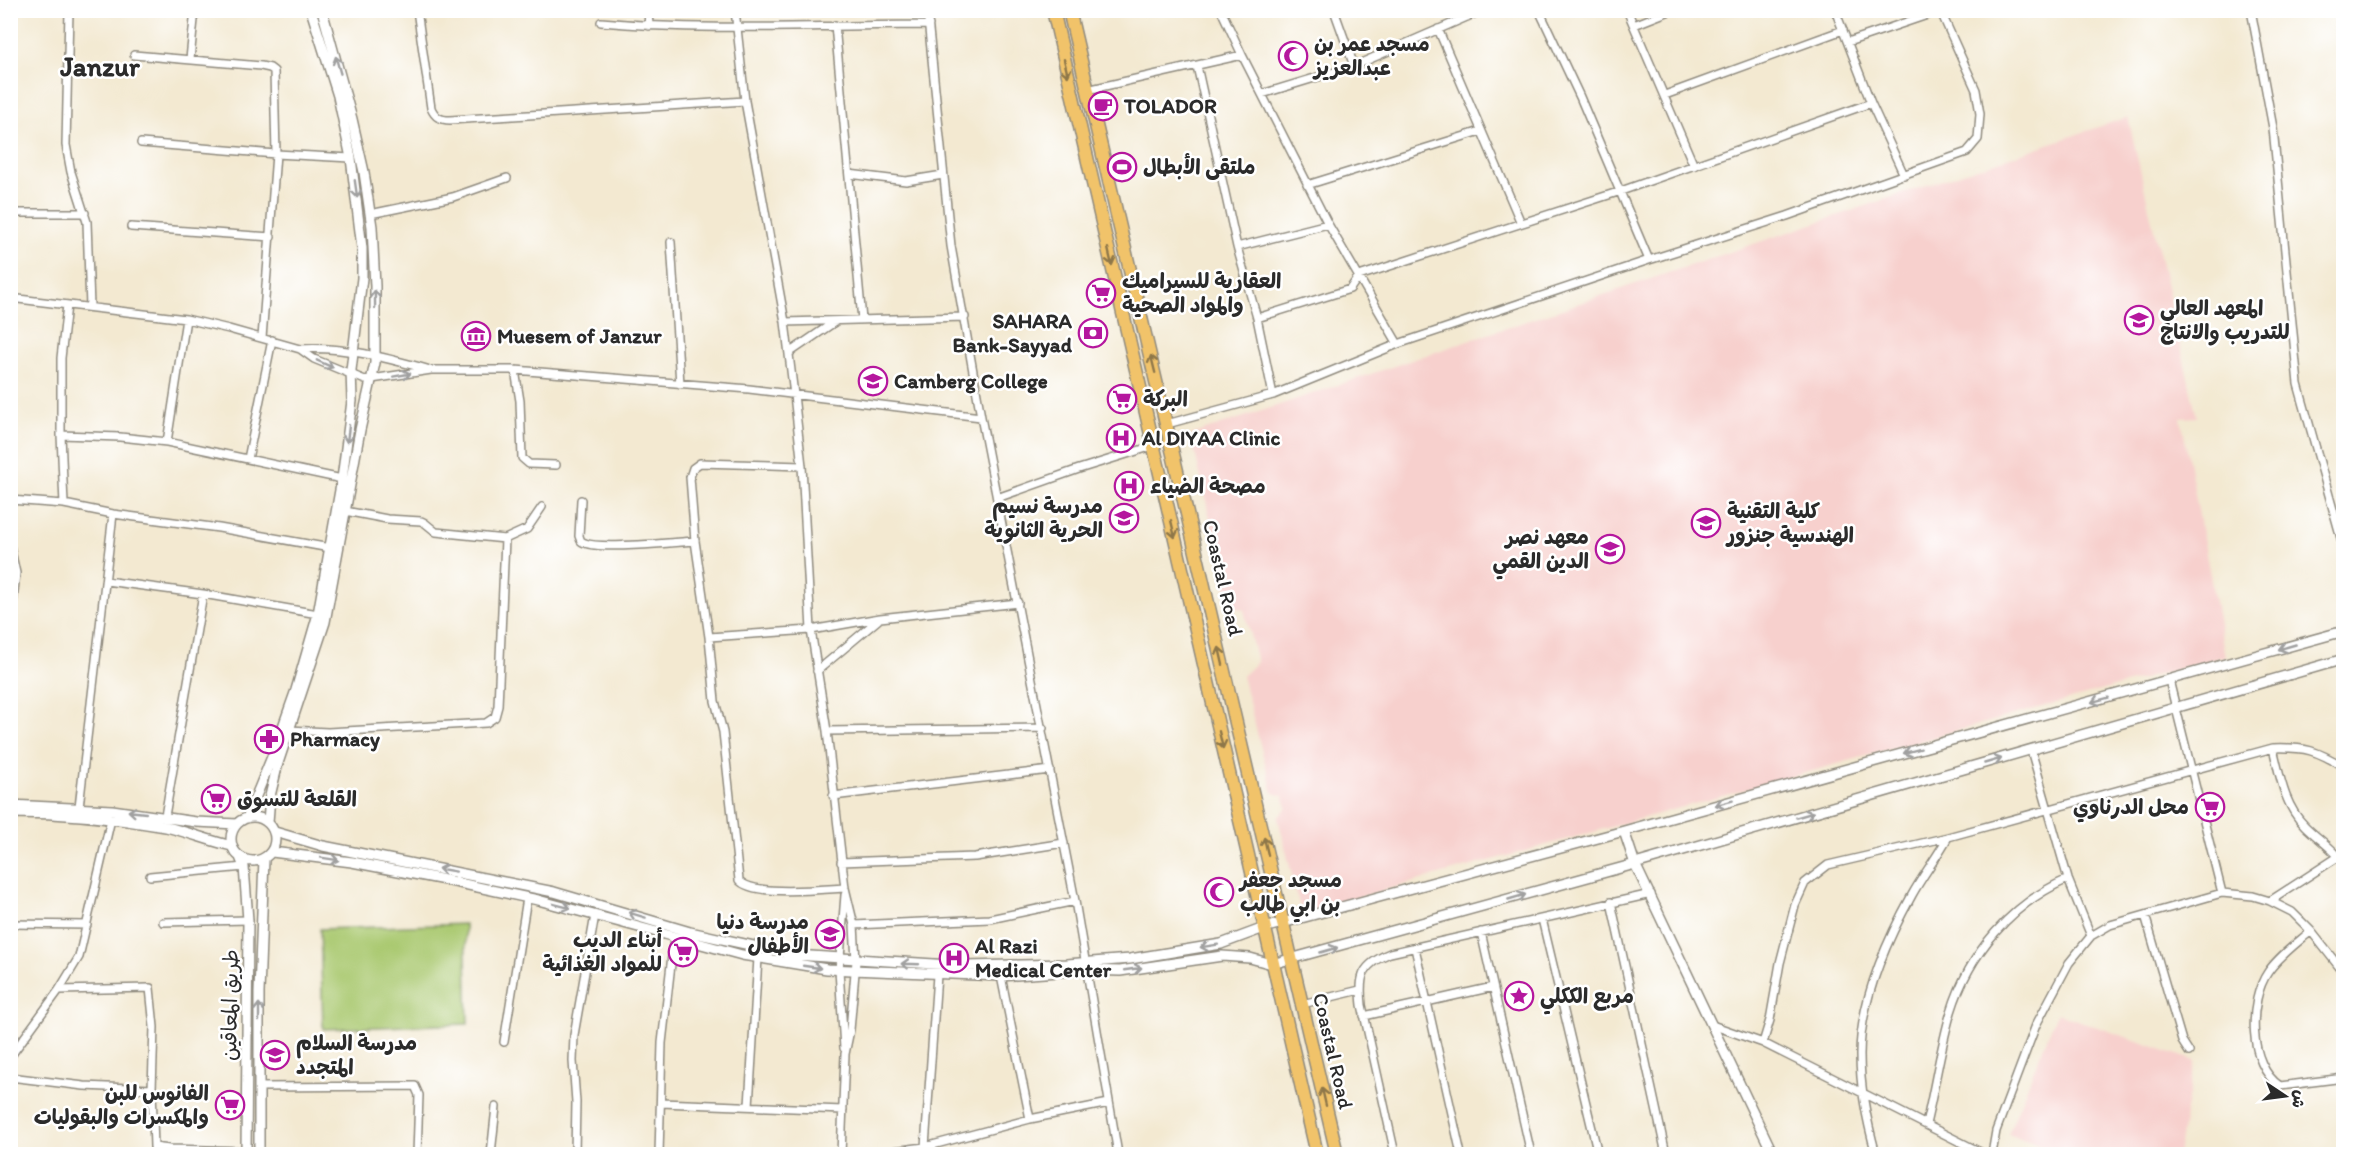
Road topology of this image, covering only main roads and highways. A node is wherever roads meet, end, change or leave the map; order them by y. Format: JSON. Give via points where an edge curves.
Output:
{"nodes":[{"id":1,"x":1053,"y":10,"type":"edge"},
{"id":2,"x":1069,"y":10,"type":"edge"},
{"id":3,"x":1317,"y":1155,"type":"edge"},
{"id":4,"x":1337,"y":1155,"type":"edge"}],
"edges":[{"from":1,"to":3,"type":"highway","name":"Coastal Road","one_way":true},
{"from":4,"to":2,"type":"highway","name":"Coastal Road","one_way":true}]}
